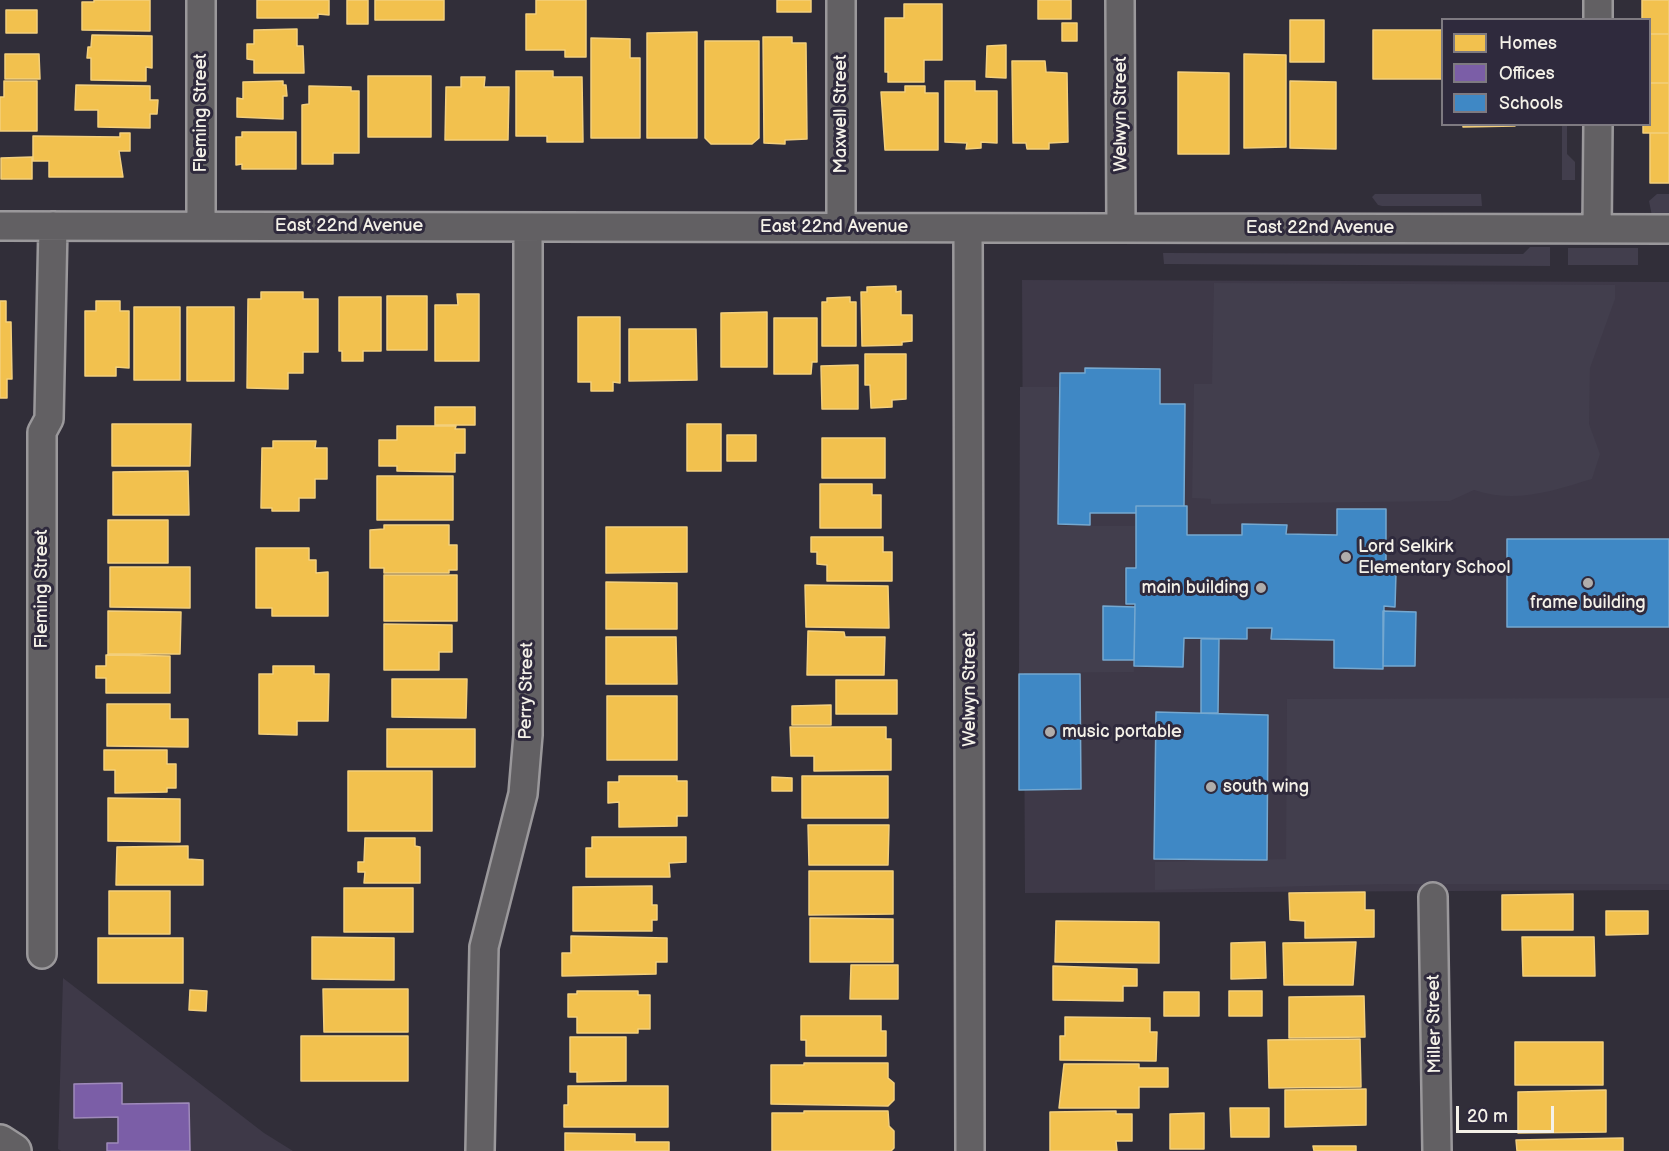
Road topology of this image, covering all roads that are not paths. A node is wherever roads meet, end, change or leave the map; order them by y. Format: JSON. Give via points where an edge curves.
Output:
{"nodes":[{"id":1,"x":201,"y":0,"type":"edge"},
{"id":2,"x":841,"y":0,"type":"edge"},
{"id":3,"x":1120,"y":0,"type":"edge"},
{"id":4,"x":1598,"y":0,"type":"edge"},
{"id":5,"x":1598,"y":18,"type":"edge"},
{"id":6,"x":1598,"y":126,"type":"edge"},
{"id":7,"x":0,"y":226,"type":"edge"},
{"id":8,"x":53,"y":226,"type":"junction"},
{"id":9,"x":201,"y":226,"type":"junction"},
{"id":10,"x":528,"y":226,"type":"junction"},
{"id":11,"x":841,"y":227,"type":"junction"},
{"id":12,"x":968,"y":228,"type":"junction"},
{"id":13,"x":1121,"y":228,"type":"junction"},
{"id":14,"x":1597,"y":229,"type":"junction"},
{"id":15,"x":1669,"y":229,"type":"edge"},
{"id":16,"x":1433,"y":897,"type":"dead end"},
{"id":17,"x":42,"y":954,"type":"dead end"},
{"id":18,"x":0,"y":1142,"type":"edge"},
{"id":19,"x":14,"y":1151,"type":"edge"},
{"id":20,"x":480,"y":1151,"type":"edge"},
{"id":21,"x":970,"y":1151,"type":"edge"},
{"id":22,"x":1437,"y":1151,"type":"edge"}],
"edges":[{"from":1,"to":9,"type":"street","name":"Fleming Street"},
{"from":2,"to":11,"type":"street","name":"Maxwell Street"},
{"from":3,"to":13,"type":"street","name":"Welwyn Street"},
{"from":4,"to":5,"type":"street"},
{"from":6,"to":14,"type":"street"},
{"from":7,"to":8,"type":"street","name":"East 22nd Avenue"},
{"from":8,"to":9,"type":"street","name":"East 22nd Avenue"},
{"from":8,"to":17,"type":"street","name":"Fleming Street","via":[[49,419],[42,432]]},
{"from":9,"to":10,"type":"street","name":"East 22nd Avenue"},
{"from":10,"to":11,"type":"street","name":"East 22nd Avenue"},
{"from":10,"to":20,"type":"street","name":"Perry Street","via":[[528,735],[523,794],[484,947]]},
{"from":11,"to":12,"type":"street","name":"East 22nd Avenue"},
{"from":12,"to":13,"type":"street","name":"East 22nd Avenue"},
{"from":12,"to":21,"type":"street","name":"Welwyn Street"},
{"from":13,"to":14,"type":"street","name":"East 22nd Avenue"},
{"from":14,"to":15,"type":"street","name":"East 22nd Avenue"},
{"from":16,"to":22,"type":"street","name":"Miller Street"},
{"from":18,"to":19,"type":"main road"}]}
